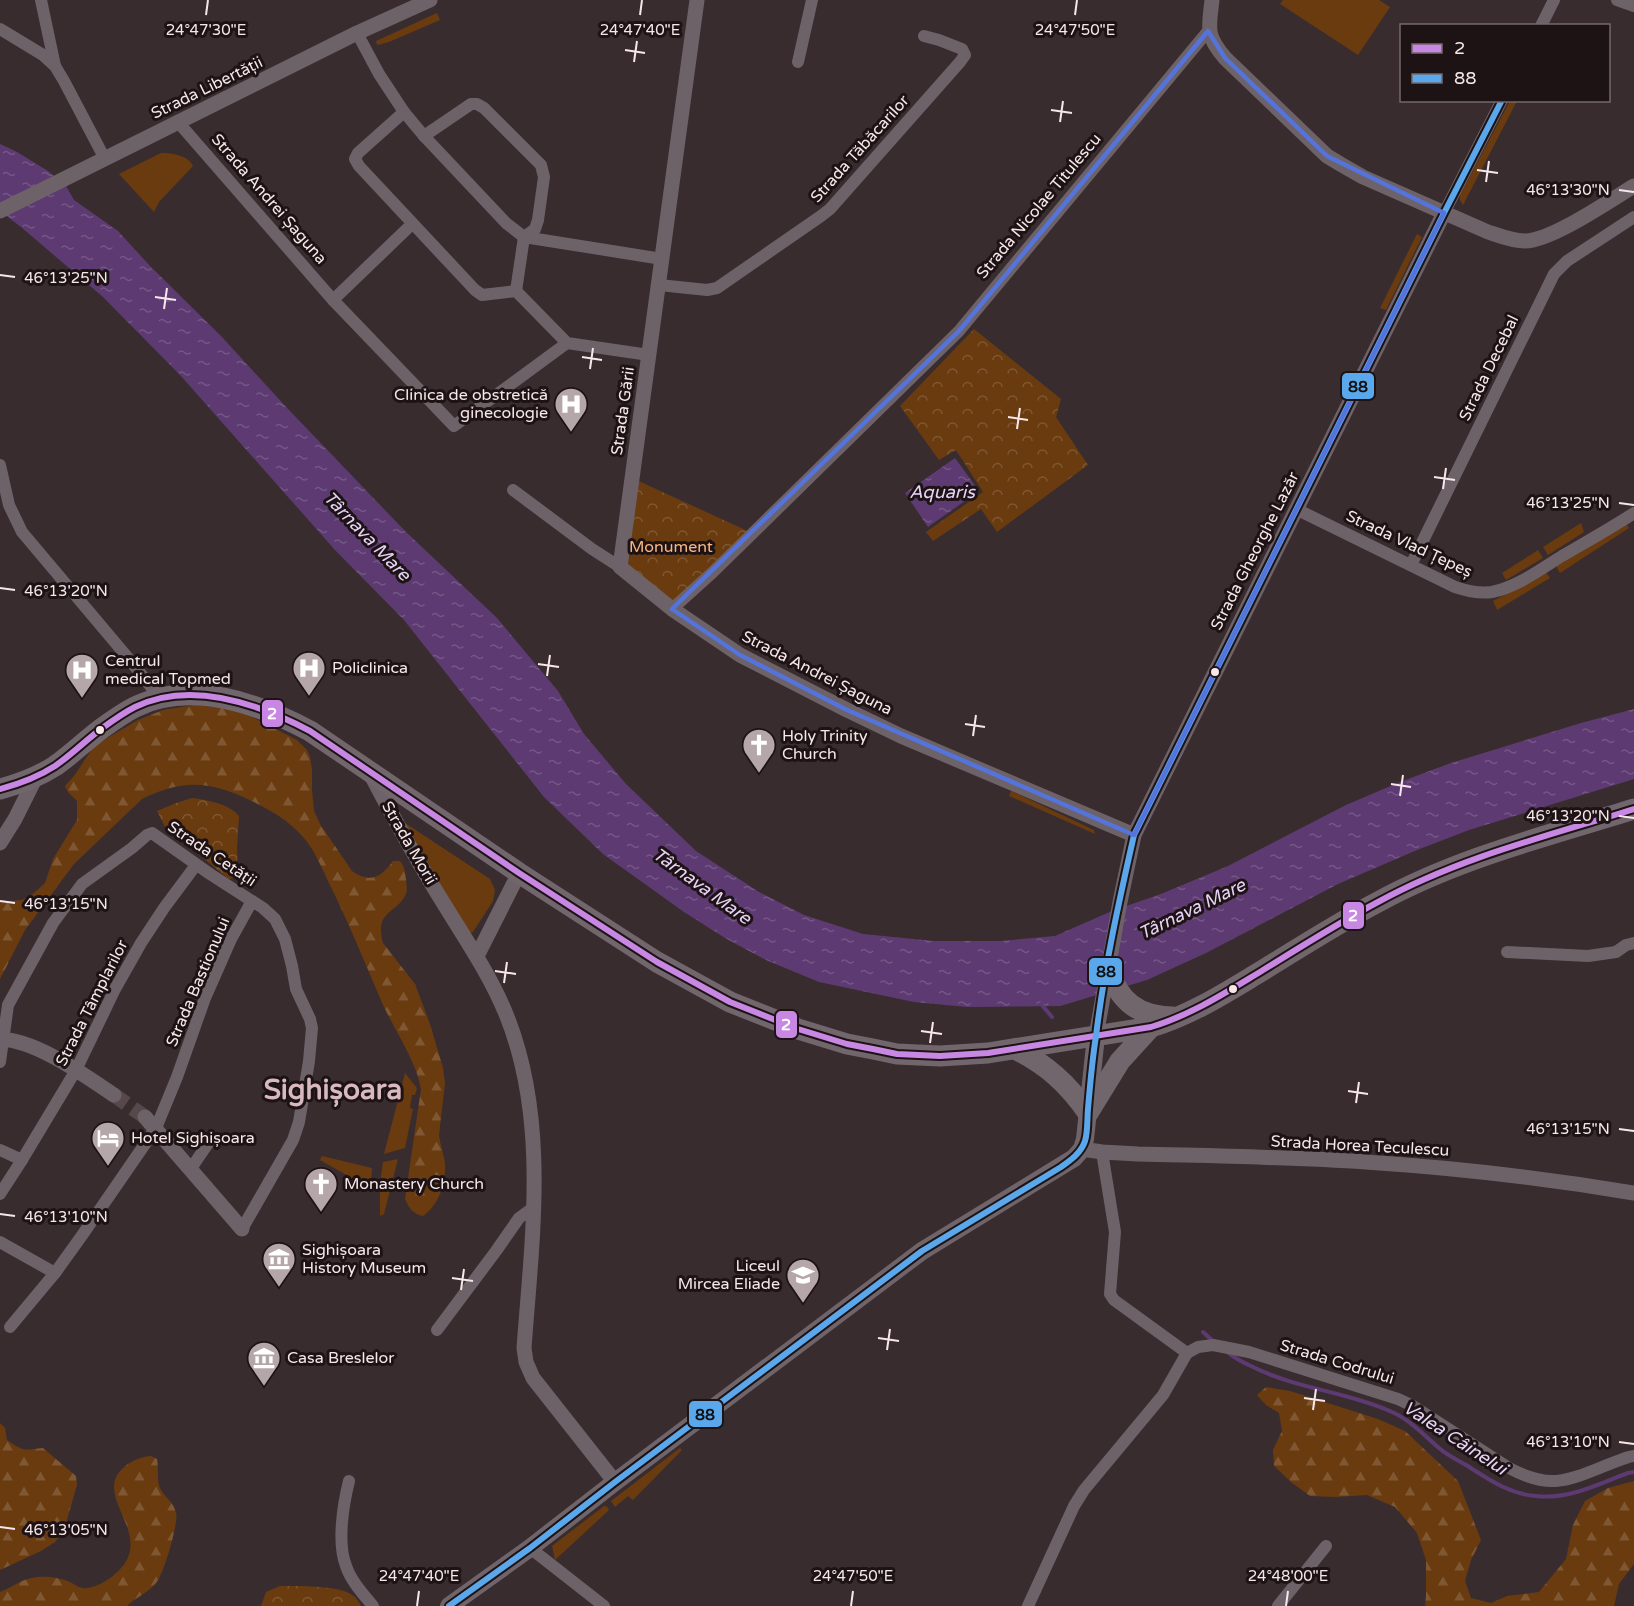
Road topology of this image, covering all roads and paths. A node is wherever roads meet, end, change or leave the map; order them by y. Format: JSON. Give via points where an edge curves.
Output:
{"nodes":[{"id":1,"x":41,"y":0,"type":"edge"},
{"id":2,"x":430,"y":0,"type":"edge"},
{"id":3,"x":698,"y":0,"type":"edge"},
{"id":4,"x":812,"y":0,"type":"edge"},
{"id":5,"x":1212,"y":0,"type":"edge"},
{"id":6,"x":1554,"y":0,"type":"edge"},
{"id":7,"x":1617,"y":0,"type":"edge"},
{"id":8,"x":1634,"y":6,"type":"edge"},
{"id":9,"x":1541,"y":24,"type":"edge"},
{"id":10,"x":0,"y":28,"type":"edge"},
{"id":11,"x":1208,"y":32,"type":"junction"},
{"id":12,"x":357,"y":33,"type":"junction"},
{"id":13,"x":924,"y":36,"type":"dead end"},
{"id":14,"x":798,"y":62,"type":"dead end"},
{"id":15,"x":55,"y":66,"type":"junction"},
{"id":16,"x":1501,"y":102,"type":"edge"},
{"id":17,"x":404,"y":112,"type":"junction"},
{"id":18,"x":178,"y":122,"type":"junction"},
{"id":19,"x":424,"y":136,"type":"junction"},
{"id":20,"x":101,"y":161,"type":"junction"},
{"id":21,"x":1634,"y":186,"type":"edge"},
{"id":22,"x":0,"y":211,"type":"edge"},
{"id":23,"x":1444,"y":213,"type":"junction"},
{"id":24,"x":1634,"y":217,"type":"edge"},
{"id":25,"x":412,"y":224,"type":"junction"},
{"id":26,"x":524,"y":237,"type":"junction"},
{"id":27,"x":662,"y":259,"type":"junction"},
{"id":28,"x":659,"y":285,"type":"junction"},
{"id":29,"x":516,"y":291,"type":"junction"},
{"id":30,"x":333,"y":300,"type":"junction"},
{"id":31,"x":567,"y":343,"type":"junction"},
{"id":32,"x":649,"y":355,"type":"junction"},
{"id":33,"x":0,"y":465,"type":"edge"},
{"id":34,"x":513,"y":490,"type":"dead end"},
{"id":35,"x":1296,"y":509,"type":"junction"},
{"id":36,"x":1632,"y":518,"type":"edge"},
{"id":37,"x":1411,"y":565,"type":"junction"},
{"id":38,"x":620,"y":567,"type":"junction"},
{"id":39,"x":672,"y":609,"type":"junction"},
{"id":40,"x":160,"y":698,"type":"junction"},
{"id":41,"x":369,"y":770,"type":"junction"},
{"id":42,"x":38,"y":776,"type":"junction"},
{"id":43,"x":0,"y":789,"type":"edge"},
{"id":44,"x":1634,"y":809,"type":"edge"},
{"id":45,"x":1134,"y":835,"type":"junction"},
{"id":46,"x":0,"y":843,"type":"edge"},
{"id":47,"x":196,"y":865,"type":"junction"},
{"id":48,"x":519,"y":873,"type":"junction"},
{"id":49,"x":252,"y":901,"type":"junction"},
{"id":50,"x":1634,"y":943,"type":"edge"},
{"id":51,"x":1507,"y":952,"type":"dead end"},
{"id":52,"x":477,"y":956,"type":"junction"},
{"id":53,"x":1107,"y":968,"type":"junction"},
{"id":54,"x":1180,"y":1017,"type":"junction"},
{"id":55,"x":1151,"y":1027,"type":"junction"},
{"id":56,"x":1096,"y":1036,"type":"junction"},
{"id":57,"x":2,"y":1039,"type":"edge"},
{"id":58,"x":1015,"y":1049,"type":"junction"},
{"id":59,"x":0,"y":1062,"type":"edge"},
{"id":60,"x":76,"y":1070,"type":"junction"},
{"id":61,"x":114,"y":1095,"type":"tunnel mouth"},
{"id":62,"x":1088,"y":1113,"type":"junction"},
{"id":63,"x":151,"y":1123,"type":"junction"},
{"id":64,"x":208,"y":1142,"type":"dead end"},
{"id":65,"x":1082,"y":1149,"type":"junction"},
{"id":66,"x":0,"y":1150,"type":"edge"},
{"id":67,"x":1102,"y":1152,"type":"junction"},
{"id":68,"x":22,"y":1160,"type":"junction"},
{"id":69,"x":190,"y":1170,"type":"junction"},
{"id":70,"x":1634,"y":1193,"type":"edge"},
{"id":71,"x":0,"y":1194,"type":"edge"},
{"id":72,"x":534,"y":1208,"type":"junction"},
{"id":73,"x":242,"y":1229,"type":"joint"},
{"id":74,"x":0,"y":1242,"type":"edge"},
{"id":75,"x":55,"y":1273,"type":"junction"},
{"id":76,"x":3,"y":1326,"type":"edge"},
{"id":77,"x":437,"y":1330,"type":"dead end"},
{"id":78,"x":1187,"y":1353,"type":"junction"},
{"id":79,"x":1634,"y":1456,"type":"edge"},
{"id":80,"x":349,"y":1481,"type":"dead end"},
{"id":81,"x":615,"y":1482,"type":"junction"},
{"id":82,"x":1326,"y":1545,"type":"dead end"},
{"id":83,"x":530,"y":1548,"type":"junction"},
{"id":84,"x":373,"y":1606,"type":"edge"},
{"id":85,"x":449,"y":1606,"type":"edge"},
{"id":86,"x":604,"y":1606,"type":"edge"},
{"id":87,"x":1028,"y":1606,"type":"edge"},
{"id":88,"x":1278,"y":1606,"type":"edge"}],
"edges":[{"from":1,"to":15,"type":"street"},
{"from":2,"to":12,"type":"street","name":"Strada Libertății"},
{"from":3,"to":27,"type":"street","name":"Strada Gării"},
{"from":4,"to":14,"type":"street"},
{"from":5,"to":11,"type":"street"},
{"from":6,"to":9,"type":"street"},
{"from":7,"to":8,"type":"street"},
{"from":10,"to":15,"type":"street"},
{"from":11,"to":23,"type":"street","via":[[1225,58],[1328,156],[1363,177]]},
{"from":11,"to":39,"type":"street","name":"Strada Nicolae Titulescu","via":[[958,331]]},
{"from":12,"to":17,"type":"street"},
{"from":12,"to":18,"type":"street","name":"Strada Libertății"},
{"from":13,"to":28,"type":"street","name":"Strada Tăbăcarilor","via":[[962,49],[965,55],[830,209],[717,288]]},
{"from":15,"to":20,"type":"street"},
{"from":16,"to":23,"type":"street","name":"Strada Gheorghe Lazăr"},
{"from":17,"to":19,"type":"street"},
{"from":17,"to":25,"type":"street","via":[[355,159]]},
{"from":18,"to":20,"type":"street","name":"Strada Libertății"},
{"from":18,"to":30,"type":"street","name":"Strada Andrei Șaguna"},
{"from":19,"to":26,"type":"street"},
{"from":19,"to":26,"type":"street","via":[[471,104],[477,104],[541,165],[544,177],[538,220],[535,229]]},
{"from":20,"to":22,"type":"street","name":"Strada Libertății"},
{"from":21,"to":23,"type":"street","via":[[1556,232],[1525,241],[1507,239]]},
{"from":23,"to":35,"type":"street","name":"Strada Gheorghe Lazăr"},
{"from":24,"to":37,"type":"street","name":"Strada Decebal","via":[[1567,261],[1554,274]]},
{"from":25,"to":29,"type":"street","via":[[482,295]]},
{"from":25,"to":30,"type":"street"},
{"from":26,"to":27,"type":"street"},
{"from":26,"to":29,"type":"street"},
{"from":27,"to":28,"type":"street","name":"Strada Gării"},
{"from":28,"to":32,"type":"street","name":"Strada Gării"},
{"from":29,"to":31,"type":"street"},
{"from":30,"to":31,"type":"street","name":"Strada Andrei Șaguna","via":[[454,426]]},
{"from":31,"to":32,"type":"street"},
{"from":32,"to":38,"type":"street","name":"Strada Gării"},
{"from":33,"to":40,"type":"street","via":[[9,505],[22,532]]},
{"from":34,"to":38,"type":"street","name":"Strada Andrei Șaguna"},
{"from":35,"to":37,"type":"street","name":"Strada Vlad Țepeș"},
{"from":35,"to":45,"type":"street","name":"Strada Gheorghe Lazăr"},
{"from":36,"to":37,"type":"street","name":"Strada Vlad Țepeș","via":[[1525,579],[1490,592],[1465,591]]},
{"from":38,"to":39,"type":"street","name":"Strada Andrei Șaguna"},
{"from":39,"to":45,"type":"street","name":"Strada Andrei Șaguna","via":[[740,655],[847,710]]},
{"from":40,"to":41,"type":"highway","name":"Strada Morii","via":[[200,696],[255,706],[310,731]]},
{"from":40,"to":42,"type":"highway","name":"Strada Morii","via":[[127,712]]},
{"from":41,"to":48,"type":"highway"},
{"from":41,"to":52,"type":"street","name":"Strada Morii","via":[[415,857]]},
{"from":42,"to":43,"type":"highway","name":"Strada Morii"},
{"from":42,"to":46,"type":"street"},
{"from":44,"to":54,"type":"highway","via":[[1443,870],[1341,922],[1215,1000]]},
{"from":45,"to":53,"type":"street","name":"Strada Gheorghe Lazăr"},
{"from":47,"to":49,"type":"street","name":"Strada Cetății"},
{"from":47,"to":57,"type":"street","name":"Strada Cetății","via":[[152,833],[82,884],[53,923],[11,998]]},
{"from":47,"to":60,"type":"street","name":"Strada Tâmplarilor","via":[[141,943]]},
{"from":48,"to":52,"type":"street"},
{"from":48,"to":58,"type":"highway","via":[[682,977],[730,1002],[798,1029],[847,1044],[918,1056],[961,1056]]},
{"from":49,"to":63,"type":"street","name":"Strada Bastionului","via":[[205,998],[177,1077]]},
{"from":49,"to":73,"type":"street","name":"Strada Cetății","via":[[280,927],[296,989],[312,1028],[293,1140]]},
{"from":50,"to":51,"type":"street","via":[[1616,952],[1588,956]]},
{"from":52,"to":72,"type":"street","name":"Strada Morii","via":[[506,1014],[522,1064],[531,1116]]},
{"from":53,"to":54,"type":"highway","via":[[1127,1003],[1153,1015]]},
{"from":53,"to":56,"type":"street","name":"Strada Gheorghe Lazăr"},
{"from":54,"to":55,"type":"highway"},
{"from":55,"to":56,"type":"highway"},
{"from":55,"to":62,"type":"highway","via":[[1120,1061]]},
{"from":56,"to":58,"type":"highway"},
{"from":56,"to":62,"type":"main road"},
{"from":57,"to":59,"type":"street"},
{"from":57,"to":60,"type":"street","via":[[39,1050]]},
{"from":58,"to":62,"type":"highway","via":[[1060,1079]]},
{"from":60,"to":61,"type":"street"},
{"from":60,"to":68,"type":"street","name":"Strada Tâmplarilor"},
{"from":62,"to":65,"type":"main road"},
{"from":63,"to":69,"type":"street"},
{"from":63,"to":75,"type":"street","name":"Strada Bastionului"},
{"from":64,"to":69,"type":"street"},
{"from":65,"to":67,"type":"street","name":"Strada Horea Teculescu"},
{"from":65,"to":81,"type":"main road","via":[[1061,1167],[904,1264]]},
{"from":66,"to":68,"type":"street"},
{"from":67,"to":70,"type":"street","name":"Strada Horea Teculescu","via":[[1422,1166]]},
{"from":67,"to":78,"type":"street","via":[[1115,1232],[1110,1294]]},
{"from":68,"to":71,"type":"street","name":"Strada Tâmplarilor"},
{"from":69,"to":73,"type":"street"},
{"from":72,"to":77,"type":"street","via":[[519,1218]]},
{"from":72,"to":81,"type":"street","name":"Strada Morii","via":[[526,1362],[533,1378]]},
{"from":74,"to":75,"type":"street"},
{"from":75,"to":76,"type":"street","name":"Strada Bastionului"},
{"from":78,"to":79,"type":"street","name":"Strada Codrului","via":[[1213,1345],[1250,1352],[1398,1399],[1526,1477],[1543,1482],[1579,1476]]},
{"from":78,"to":87,"type":"street","via":[[1163,1395],[1079,1498]]},
{"from":80,"to":84,"type":"street","via":[[342,1532],[345,1564]]},
{"from":81,"to":83,"type":"main road"},
{"from":82,"to":88,"type":"street"},
{"from":83,"to":85,"type":"main road"},
{"from":83,"to":86,"type":"street"}]}
